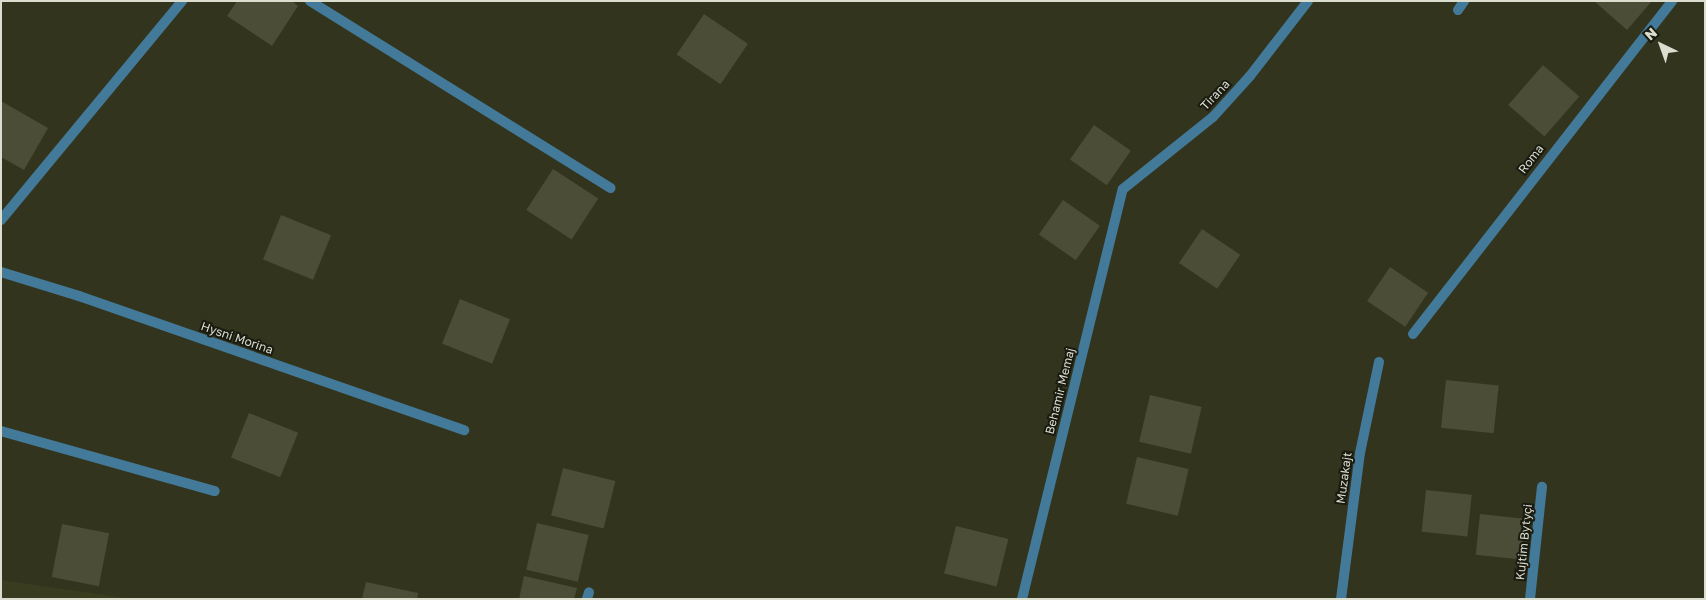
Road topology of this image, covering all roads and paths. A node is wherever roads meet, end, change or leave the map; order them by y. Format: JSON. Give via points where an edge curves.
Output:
{"nodes":[{"id":1,"x":182,"y":1,"type":"edge"},
{"id":2,"x":310,"y":1,"type":"edge"},
{"id":3,"x":1308,"y":1,"type":"edge"},
{"id":4,"x":1464,"y":1,"type":"edge"},
{"id":5,"x":1672,"y":1,"type":"edge"},
{"id":6,"x":1458,"y":10,"type":"dead end"},
{"id":7,"x":611,"y":188,"type":"dead end"},
{"id":8,"x":1123,"y":189,"type":"joint"},
{"id":9,"x":1,"y":220,"type":"edge"},
{"id":10,"x":1,"y":272,"type":"edge"},
{"id":11,"x":1412,"y":334,"type":"dead end"},
{"id":12,"x":1379,"y":362,"type":"dead end"},
{"id":13,"x":464,"y":430,"type":"dead end"},
{"id":14,"x":1,"y":431,"type":"edge"},
{"id":15,"x":1542,"y":487,"type":"dead end"},
{"id":16,"x":215,"y":491,"type":"dead end"},
{"id":17,"x":1022,"y":599,"type":"edge"},
{"id":18,"x":1340,"y":599,"type":"edge"},
{"id":19,"x":1530,"y":599,"type":"edge"}],
"edges":[{"from":1,"to":9,"type":"street"},
{"from":2,"to":7,"type":"street"},
{"from":3,"to":8,"type":"street","name":"Tirana","via":[[1250,76],[1213,117]]},
{"from":4,"to":6,"type":"street"},
{"from":5,"to":11,"type":"street","name":"Roma"},
{"from":8,"to":17,"type":"street","name":"Behamir Memaj"},
{"from":10,"to":13,"type":"street","name":"Hysni Morina"},
{"from":12,"to":18,"type":"street","name":"Muzakajt","via":[[1360,453]]},
{"from":14,"to":16,"type":"street"},
{"from":15,"to":19,"type":"street","name":"Kujtim Bytyçi"}]}
